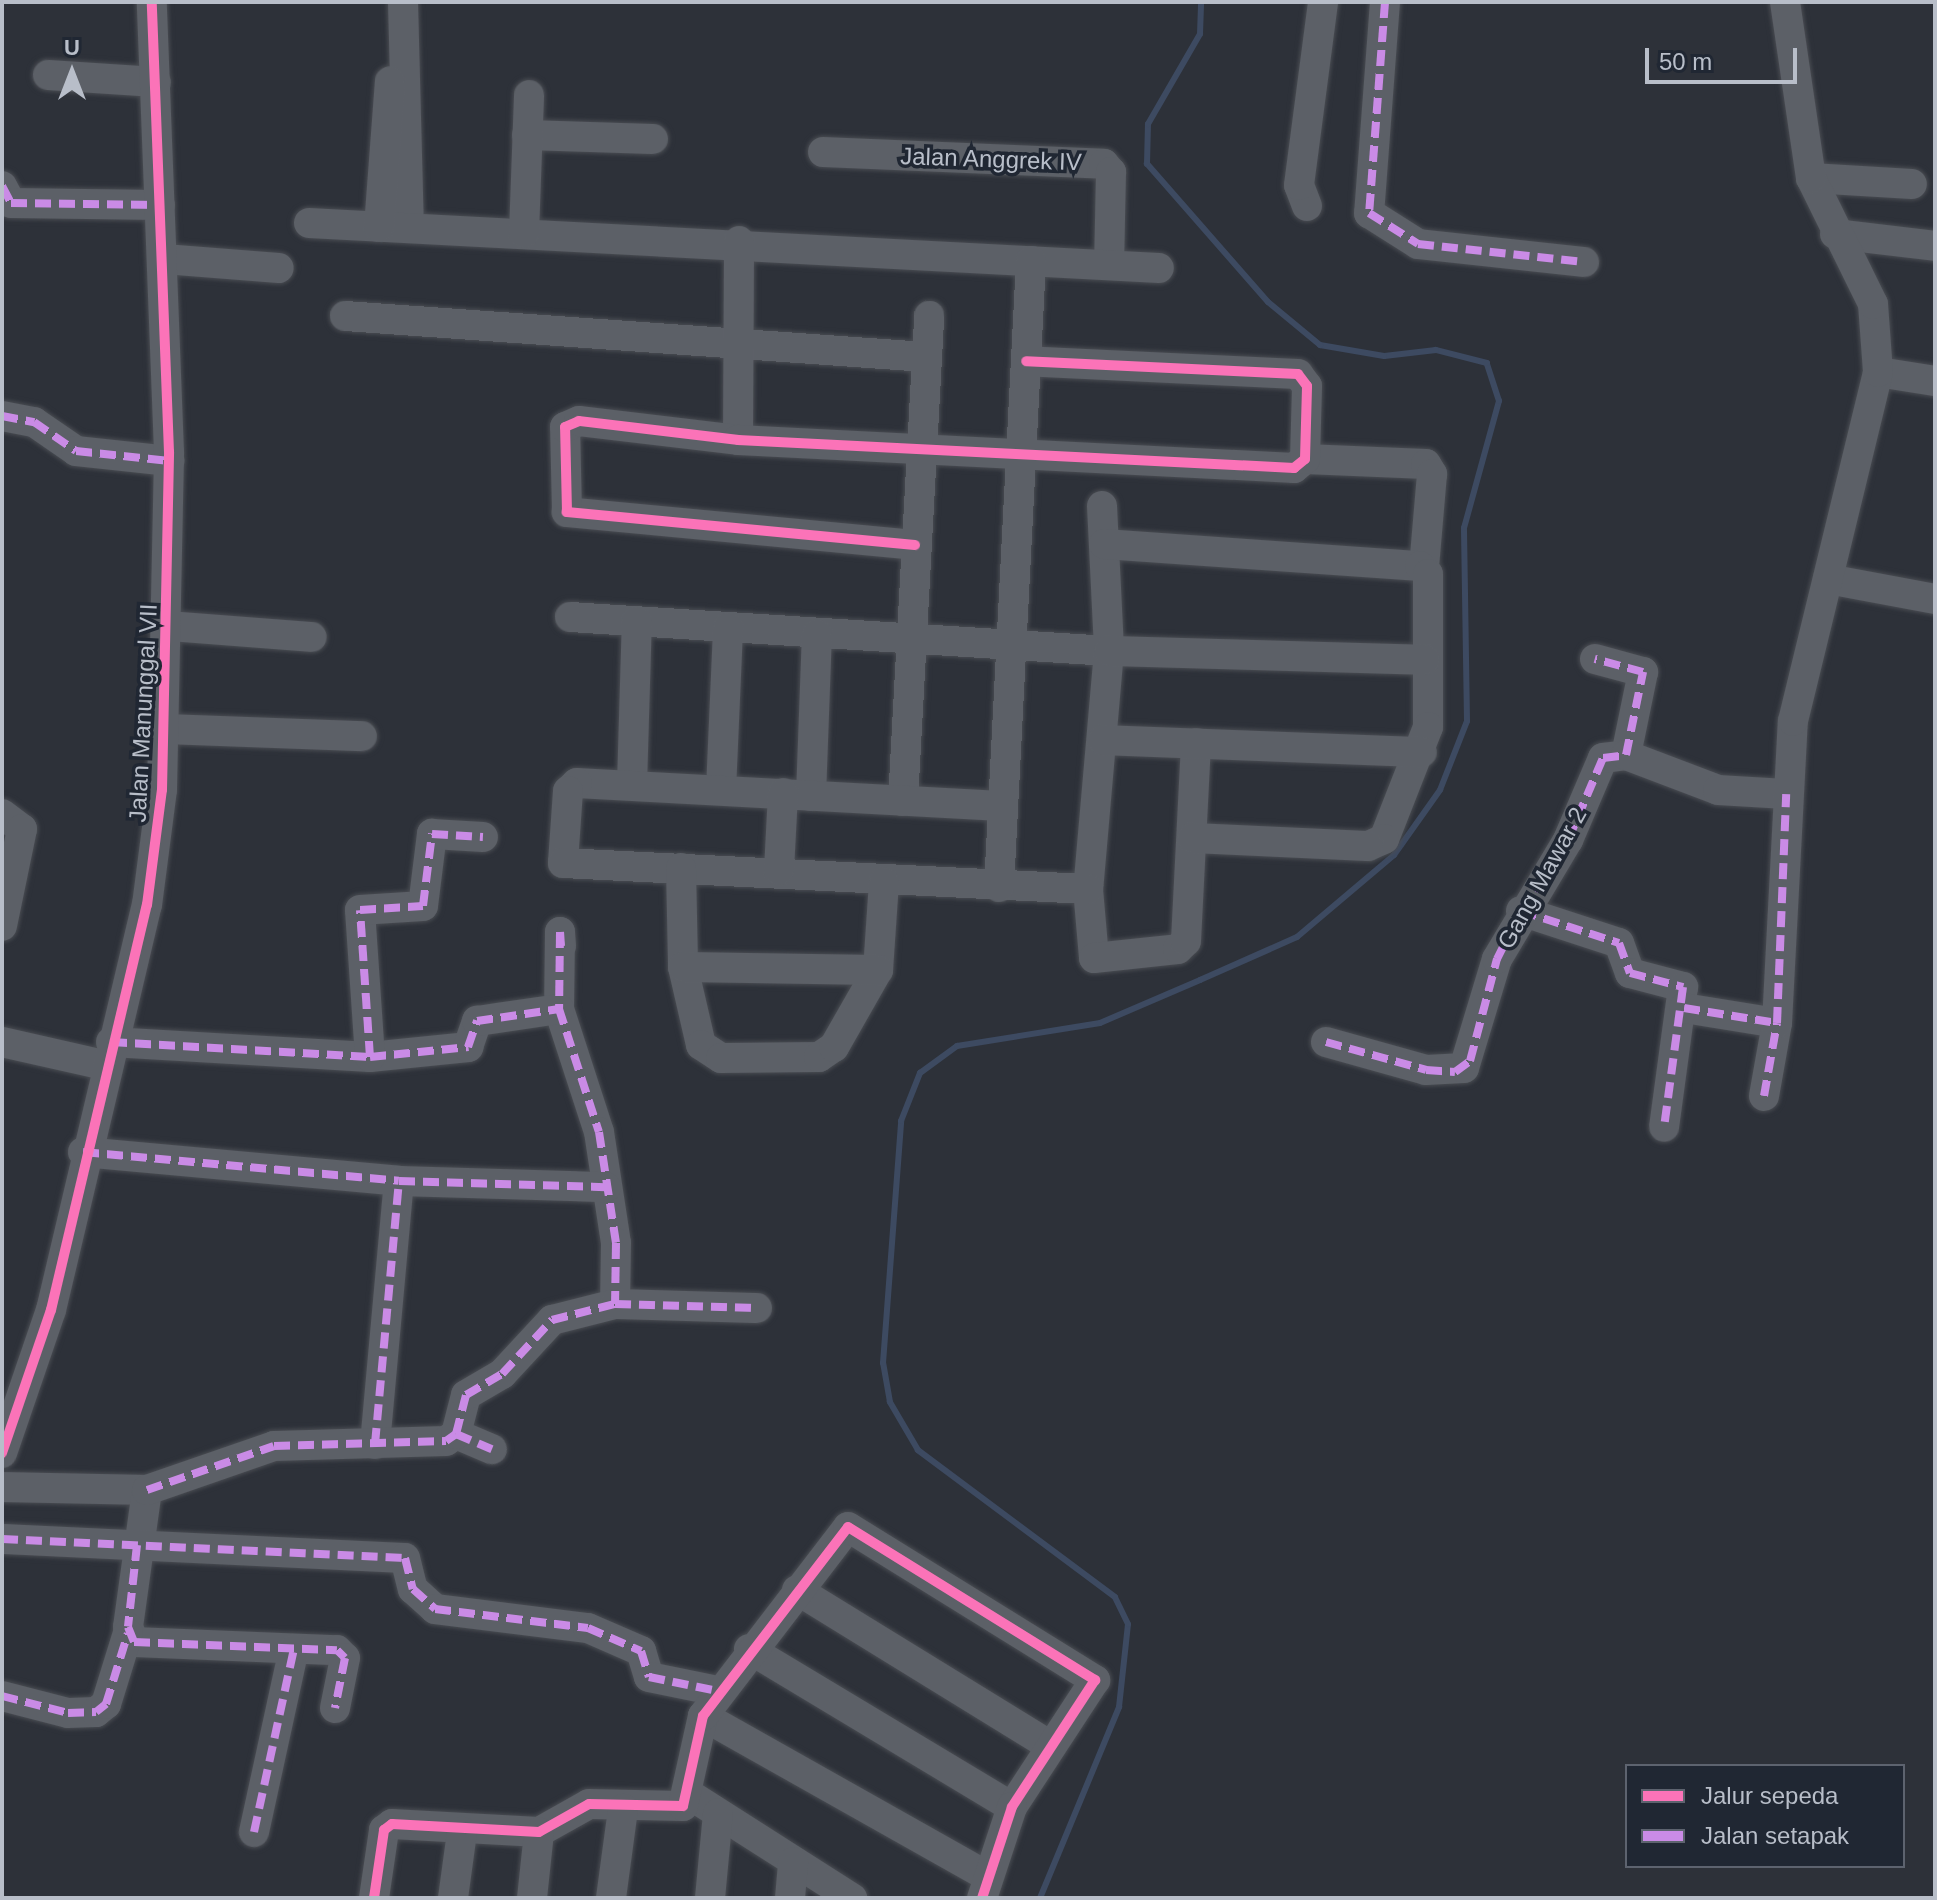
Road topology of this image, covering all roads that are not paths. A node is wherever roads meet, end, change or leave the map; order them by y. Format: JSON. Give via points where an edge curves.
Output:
{"nodes":[{"id":1,"x":152,"y":2,"type":"edge"},
{"id":2,"x":1323,"y":2,"type":"edge"},
{"id":3,"x":1385,"y":2,"type":"edge"},
{"id":4,"x":1785,"y":2,"type":"edge"},
{"id":5,"x":402,"y":12,"type":"edge"},
{"id":6,"x":48,"y":75,"type":"dead end"},
{"id":7,"x":156,"y":82,"type":"junction"},
{"id":8,"x":529,"y":95,"type":"dead end"},
{"id":9,"x":527,"y":135,"type":"junction"},
{"id":10,"x":653,"y":139,"type":"dead end"},
{"id":11,"x":823,"y":152,"type":"dead end"},
{"id":12,"x":1811,"y":178,"type":"junction"},
{"id":13,"x":1912,"y":184,"type":"dead end"},
{"id":14,"x":2,"y":186,"type":"edge"},
{"id":15,"x":160,"y":205,"type":"junction"},
{"id":16,"x":1307,"y":206,"type":"dead end"},
{"id":17,"x":309,"y":223,"type":"dead end"},
{"id":18,"x":394,"y":227,"type":"junction"},
{"id":19,"x":524,"y":233,"type":"junction"},
{"id":20,"x":1835,"y":234,"type":"junction"},
{"id":21,"x":739,"y":241,"type":"junction"},
{"id":22,"x":1935,"y":246,"type":"edge"},
{"id":23,"x":164,"y":259,"type":"junction"},
{"id":24,"x":1031,"y":261,"type":"junction"},
{"id":25,"x":1584,"y":262,"type":"dead end"},
{"id":26,"x":1109,"y":265,"type":"junction"},
{"id":27,"x":279,"y":268,"type":"dead end"},
{"id":28,"x":1159,"y":268,"type":"dead end"},
{"id":29,"x":345,"y":316,"type":"dead end"},
{"id":30,"x":929,"y":316,"type":"dead end"},
{"id":31,"x":735,"y":341,"type":"junction"},
{"id":32,"x":926,"y":357,"type":"junction"},
{"id":33,"x":1026,"y":361,"type":"junction"},
{"id":34,"x":1878,"y":372,"type":"junction"},
{"id":35,"x":1935,"y":381,"type":"edge"},
{"id":36,"x":2,"y":416,"type":"edge"},
{"id":37,"x":738,"y":440,"type":"junction"},
{"id":38,"x":919,"y":450,"type":"junction"},
{"id":39,"x":1020,"y":456,"type":"junction"},
{"id":40,"x":1305,"y":459,"type":"junction"},
{"id":41,"x":169,"y":461,"type":"junction"},
{"id":42,"x":1102,"y":506,"type":"dead end"},
{"id":43,"x":1104,"y":544,"type":"junction"},
{"id":44,"x":915,"y":545,"type":"junction"},
{"id":45,"x":1424,"y":567,"type":"junction"},
{"id":46,"x":1828,"y":579,"type":"junction"},
{"id":47,"x":1935,"y":599,"type":"edge"},
{"id":48,"x":570,"y":617,"type":"dead end"},
{"id":49,"x":637,"y":621,"type":"junction"},
{"id":50,"x":169,"y":626,"type":"junction"},
{"id":51,"x":728,"y":627,"type":"junction"},
{"id":52,"x":817,"y":634,"type":"junction"},
{"id":53,"x":312,"y":637,"type":"dead end"},
{"id":54,"x":910,"y":640,"type":"junction"},
{"id":55,"x":1011,"y":644,"type":"junction"},
{"id":56,"x":1109,"y":651,"type":"junction"},
{"id":57,"x":1595,"y":659,"type":"dead end"},
{"id":58,"x":1425,"y":660,"type":"junction"},
{"id":59,"x":167,"y":729,"type":"junction"},
{"id":60,"x":362,"y":736,"type":"dead end"},
{"id":61,"x":1103,"y":740,"type":"junction"},
{"id":62,"x":1196,"y":743,"type":"junction"},
{"id":63,"x":1422,"y":752,"type":"junction"},
{"id":64,"x":1626,"y":755,"type":"junction"},
{"id":65,"x":632,"y":785,"type":"junction"},
{"id":66,"x":721,"y":790,"type":"junction"},
{"id":67,"x":797,"y":794,"type":"junction"},
{"id":68,"x":1786,"y":794,"type":"junction"},
{"id":69,"x":903,"y":801,"type":"junction"},
{"id":70,"x":1001,"y":806,"type":"junction"},
{"id":71,"x":2,"y":814,"type":"edge"},
{"id":72,"x":483,"y":837,"type":"dead end"},
{"id":73,"x":1192,"y":838,"type":"junction"},
{"id":74,"x":681,"y":868,"type":"junction"},
{"id":75,"x":779,"y":870,"type":"junction"},
{"id":76,"x":884,"y":882,"type":"junction"},
{"id":77,"x":999,"y":887,"type":"junction"},
{"id":78,"x":1088,"y":889,"type":"junction"},
{"id":79,"x":1521,"y":911,"type":"junction"},
{"id":80,"x":2,"y":926,"type":"edge"},
{"id":81,"x":561,"y":946,"type":"dead end"},
{"id":82,"x":683,"y":967,"type":"junction"},
{"id":83,"x":878,"y":970,"type":"junction"},
{"id":84,"x":1684,"y":1008,"type":"junction"},
{"id":85,"x":559,"y":1009,"type":"junction"},
{"id":86,"x":1777,"y":1023,"type":"junction"},
{"id":87,"x":2,"y":1042,"type":"edge"},
{"id":88,"x":1326,"y":1042,"type":"dead end"},
{"id":89,"x":107,"y":1054,"type":"junction"},
{"id":90,"x":370,"y":1057,"type":"junction"},
{"id":91,"x":1764,"y":1096,"type":"dead end"},
{"id":92,"x":1664,"y":1127,"type":"dead end"},
{"id":93,"x":83,"y":1152,"type":"junction"},
{"id":94,"x":399,"y":1181,"type":"junction"},
{"id":95,"x":606,"y":1187,"type":"junction"},
{"id":96,"x":615,"y":1304,"type":"junction"},
{"id":97,"x":757,"y":1308,"type":"dead end"},
{"id":98,"x":456,"y":1434,"type":"junction"},
{"id":99,"x":375,"y":1444,"type":"junction"},
{"id":100,"x":492,"y":1449,"type":"dead end"},
{"id":101,"x":2,"y":1453,"type":"edge"},
{"id":102,"x":2,"y":1487,"type":"edge"},
{"id":103,"x":147,"y":1490,"type":"junction"},
{"id":104,"x":2,"y":1539,"type":"edge"},
{"id":105,"x":137,"y":1545,"type":"junction"},
{"id":106,"x":797,"y":1590,"type":"junction"},
{"id":107,"x":128,"y":1633,"type":"junction"},
{"id":108,"x":294,"y":1649,"type":"junction"},
{"id":109,"x":749,"y":1649,"type":"junction"},
{"id":110,"x":2,"y":1696,"type":"edge"},
{"id":111,"x":711,"y":1704,"type":"junction"},
{"id":112,"x":335,"y":1708,"type":"dead end"},
{"id":113,"x":1051,"y":1746,"type":"junction"},
{"id":114,"x":685,"y":1800,"type":"junction"},
{"id":115,"x":1012,"y":1807,"type":"junction"},
{"id":116,"x":623,"y":1809,"type":"junction"},
{"id":117,"x":718,"y":1813,"type":"junction"},
{"id":118,"x":254,"y":1832,"type":"dead end"},
{"id":119,"x":462,"y":1832,"type":"junction"},
{"id":120,"x":539,"y":1832,"type":"junction"},
{"id":121,"x":793,"y":1862,"type":"junction"},
{"id":122,"x":983,"y":1886,"type":"edge"},
{"id":123,"x":374,"y":1898,"type":"edge"},
{"id":124,"x":453,"y":1898,"type":"edge"},
{"id":125,"x":532,"y":1898,"type":"edge"},
{"id":126,"x":611,"y":1898,"type":"edge"},
{"id":127,"x":710,"y":1898,"type":"edge"},
{"id":128,"x":790,"y":1898,"type":"edge"},
{"id":129,"x":852,"y":1898,"type":"edge"}],
"edges":[{"from":1,"to":7,"type":"street","name":"Jalan Manunggal VII"},
{"from":2,"to":16,"type":"street","via":[[1299,185]]},
{"from":3,"to":25,"type":"street","via":[[1369,213],[1418,244]]},
{"from":4,"to":12,"type":"street"},
{"from":5,"to":18,"type":"street","via":[[391,54]]},
{"from":6,"to":7,"type":"street"},
{"from":7,"to":15,"type":"street","name":"Jalan Manunggal VII"},
{"from":8,"to":9,"type":"street"},
{"from":9,"to":10,"type":"street"},
{"from":9,"to":19,"type":"street"},
{"from":11,"to":26,"type":"street","name":"Jalan Anggrek IV","via":[[1104,164],[1111,172]]},
{"from":12,"to":13,"type":"street"},
{"from":12,"to":20,"type":"street"},
{"from":14,"to":15,"type":"street","via":[[11,203]]},
{"from":15,"to":23,"type":"street","name":"Jalan Manunggal VII"},
{"from":17,"to":18,"type":"street"},
{"from":18,"to":19,"type":"street"},
{"from":19,"to":21,"type":"street"},
{"from":20,"to":22,"type":"street"},
{"from":20,"to":34,"type":"street","via":[[1878,319]]},
{"from":21,"to":24,"type":"street"},
{"from":21,"to":31,"type":"street"},
{"from":23,"to":27,"type":"street"},
{"from":23,"to":41,"type":"street","name":"Jalan Manunggal VII"},
{"from":24,"to":26,"type":"street"},
{"from":24,"to":33,"type":"street"},
{"from":26,"to":28,"type":"street"},
{"from":29,"to":31,"type":"street"},
{"from":30,"to":32,"type":"street"},
{"from":31,"to":32,"type":"street"},
{"from":31,"to":37,"type":"street"},
{"from":32,"to":38,"type":"street"},
{"from":33,"to":39,"type":"street"},
{"from":33,"to":40,"type":"street","via":[[1298,374],[1307,386]]},
{"from":34,"to":35,"type":"street"},
{"from":34,"to":46,"type":"street"},
{"from":36,"to":41,"type":"street","via":[[34,422],[76,451]]},
{"from":37,"to":38,"type":"street"},
{"from":37,"to":44,"type":"street","via":[[569,422],[564,507],[572,514]]},
{"from":38,"to":39,"type":"street"},
{"from":38,"to":44,"type":"street"},
{"from":39,"to":40,"type":"street","via":[[1294,468]]},
{"from":39,"to":55,"type":"street"},
{"from":40,"to":45,"type":"street","via":[[1426,464],[1432,474]]},
{"from":41,"to":50,"type":"street","name":"Jalan Manunggal VII"},
{"from":42,"to":43,"type":"street"},
{"from":43,"to":45,"type":"street"},
{"from":43,"to":56,"type":"street"},
{"from":44,"to":54,"type":"street"},
{"from":45,"to":58,"type":"street"},
{"from":46,"to":47,"type":"street"},
{"from":46,"to":68,"type":"street","via":[[1793,721]]},
{"from":48,"to":49,"type":"street"},
{"from":49,"to":51,"type":"street"},
{"from":49,"to":65,"type":"street"},
{"from":50,"to":53,"type":"street"},
{"from":50,"to":59,"type":"street","name":"Jalan Manunggal VII"},
{"from":51,"to":52,"type":"street"},
{"from":51,"to":66,"type":"street"},
{"from":52,"to":54,"type":"street"},
{"from":52,"to":67,"type":"street"},
{"from":54,"to":55,"type":"street"},
{"from":54,"to":69,"type":"street"},
{"from":55,"to":56,"type":"street"},
{"from":55,"to":70,"type":"street"},
{"from":56,"to":58,"type":"street"},
{"from":56,"to":61,"type":"street"},
{"from":57,"to":64,"type":"street","via":[[1643,672]]},
{"from":58,"to":63,"type":"street"},
{"from":59,"to":60,"type":"street"},
{"from":59,"to":89,"type":"street","name":"Jalan Manunggal VII","via":[[147,905]]},
{"from":61,"to":62,"type":"street"},
{"from":61,"to":78,"type":"street"},
{"from":62,"to":63,"type":"street"},
{"from":62,"to":73,"type":"street"},
{"from":63,"to":73,"type":"street","via":[[1387,834],[1371,846]]},
{"from":64,"to":68,"type":"street","via":[[1718,790]]},
{"from":64,"to":79,"type":"street","name":"Gang Mawar 2","via":[[1603,758],[1568,840]]},
{"from":65,"to":66,"type":"street"},
{"from":65,"to":74,"type":"street","via":[[572,785],[563,863]]},
{"from":66,"to":67,"type":"street"},
{"from":67,"to":69,"type":"street"},
{"from":67,"to":75,"type":"street"},
{"from":68,"to":86,"type":"street"},
{"from":69,"to":70,"type":"street"},
{"from":70,"to":77,"type":"street"},
{"from":71,"to":80,"type":"street","via":[[22,829]]},
{"from":72,"to":90,"type":"street","via":[[432,834],[423,906],[360,910]]},
{"from":73,"to":78,"type":"street","via":[[1181,948],[1093,958]]},
{"from":74,"to":75,"type":"street"},
{"from":74,"to":82,"type":"street"},
{"from":75,"to":76,"type":"street"},
{"from":76,"to":77,"type":"street"},
{"from":76,"to":83,"type":"street"},
{"from":77,"to":78,"type":"street"},
{"from":79,"to":84,"type":"street","via":[[1619,943],[1630,973],[1683,987]]},
{"from":79,"to":88,"type":"street","name":"Gang Mawar 2","via":[[1497,959],[1464,1068],[1426,1070]]},
{"from":81,"to":85,"type":"street","via":[[560,932]]},
{"from":82,"to":83,"type":"street"},
{"from":82,"to":83,"type":"street","via":[[701,1045],[721,1058],[824,1056]]},
{"from":84,"to":86,"type":"street"},
{"from":84,"to":92,"type":"street"},
{"from":85,"to":90,"type":"street","via":[[477,1021],[467,1047]]},
{"from":85,"to":95,"type":"street","via":[[583,1070]]},
{"from":86,"to":91,"type":"street"},
{"from":87,"to":89,"type":"street"},
{"from":89,"to":90,"type":"street"},
{"from":89,"to":93,"type":"street","name":"Jalan Manunggal VII"},
{"from":93,"to":94,"type":"street"},
{"from":93,"to":101,"type":"street","name":"Jalan Manunggal VII","via":[[65,1248]]},
{"from":94,"to":95,"type":"street"},
{"from":94,"to":99,"type":"street"},
{"from":95,"to":96,"type":"street"},
{"from":96,"to":97,"type":"street"},
{"from":96,"to":98,"type":"street","via":[[541,1329],[502,1374],[466,1395]]},
{"from":98,"to":99,"type":"street","via":[[446,1441]]},
{"from":98,"to":100,"type":"street"},
{"from":99,"to":103,"type":"street","via":[[266,1447]]},
{"from":102,"to":103,"type":"street"},
{"from":103,"to":105,"type":"street"},
{"from":104,"to":105,"type":"street"},
{"from":105,"to":107,"type":"street"},
{"from":105,"to":111,"type":"street","via":[[405,1558],[413,1589],[435,1609],[588,1628],[641,1651],[649,1677]]},
{"from":106,"to":109,"type":"street"},
{"from":106,"to":113,"type":"street"},
{"from":106,"to":113,"type":"street","via":[[843,1529],[853,1527],[1095,1680]]},
{"from":107,"to":108,"type":"street","via":[[141,1646]]},
{"from":107,"to":110,"type":"street","via":[[106,1704],[96,1712],[68,1713]]},
{"from":108,"to":112,"type":"street","via":[[344,1654]]},
{"from":108,"to":118,"type":"street"},
{"from":109,"to":111,"type":"street"},
{"from":109,"to":115,"type":"street"},
{"from":111,"to":114,"type":"street"},
{"from":111,"to":122,"type":"street"},
{"from":113,"to":115,"type":"street"},
{"from":114,"to":116,"type":"street"},
{"from":114,"to":117,"type":"street"},
{"from":115,"to":122,"type":"street"},
{"from":116,"to":120,"type":"street","via":[[589,1804]]},
{"from":116,"to":126,"type":"street"},
{"from":117,"to":121,"type":"street"},
{"from":117,"to":127,"type":"street"},
{"from":119,"to":120,"type":"street"},
{"from":119,"to":123,"type":"street","via":[[389,1825]]},
{"from":119,"to":124,"type":"street"},
{"from":120,"to":125,"type":"street"},
{"from":121,"to":128,"type":"street"},
{"from":121,"to":129,"type":"street"}]}
